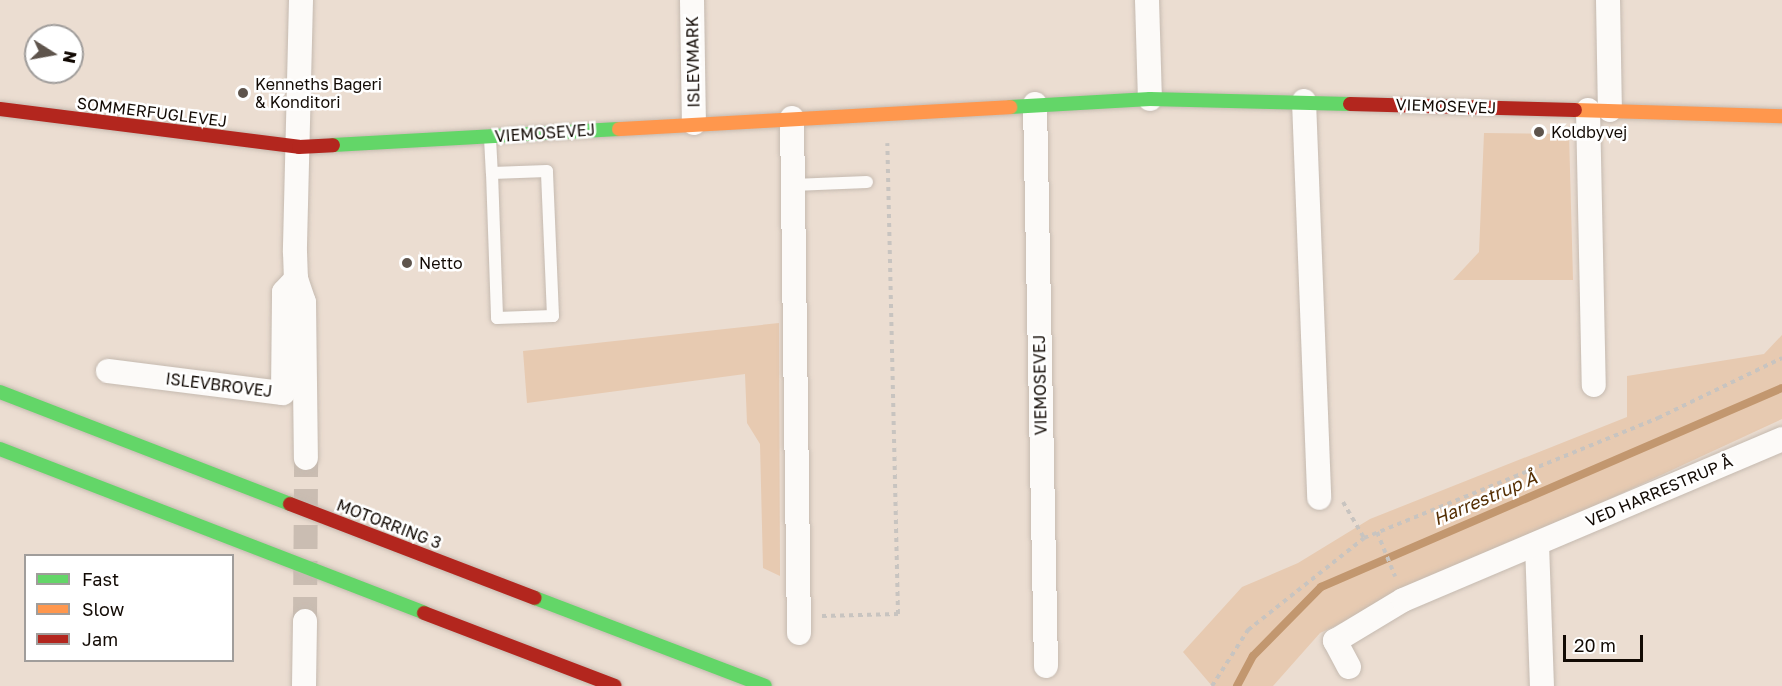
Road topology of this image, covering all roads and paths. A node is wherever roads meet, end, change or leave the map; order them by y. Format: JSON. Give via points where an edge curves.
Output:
{"nodes":[{"id":1,"x":301,"y":0,"type":"edge"},
{"id":2,"x":692,"y":0,"type":"edge"},
{"id":3,"x":1147,"y":0,"type":"edge"},
{"id":4,"x":1608,"y":0,"type":"edge"},
{"id":5,"x":1150,"y":99,"type":"junction"},
{"id":6,"x":1304,"y":101,"type":"junction"},
{"id":7,"x":1035,"y":104,"type":"junction"},
{"id":8,"x":0,"y":110,"type":"edge"},
{"id":9,"x":1599,"y":110,"type":"junction"},
{"id":10,"x":886,"y":112,"type":"junction"},
{"id":11,"x":1782,"y":116,"type":"edge"},
{"id":12,"x":792,"y":118,"type":"junction"},
{"id":13,"x":694,"y":123,"type":"junction"},
{"id":14,"x":490,"y":136,"type":"junction"},
{"id":15,"x":299,"y":147,"type":"junction"},
{"id":16,"x":492,"y":173,"type":"junction"},
{"id":17,"x":867,"y":182,"type":"dead end"},
{"id":18,"x":793,"y":185,"type":"junction"},
{"id":19,"x":296,"y":279,"type":"junction"},
{"id":20,"x":1782,"y":358,"type":"edge"},
{"id":21,"x":108,"y":371,"type":"dead end"},
{"id":22,"x":1594,"y":385,"type":"dead end"},
{"id":23,"x":0,"y":392,"type":"edge"},
{"id":24,"x":1782,"y":439,"type":"edge"},
{"id":25,"x":0,"y":448,"type":"edge"},
{"id":26,"x":306,"y":458,"type":"tunnel mouth"},
{"id":27,"x":1319,"y":498,"type":"joint"},
{"id":28,"x":1377,"y":532,"type":"junction"},
{"id":29,"x":1364,"y":538,"type":"junction"},
{"id":30,"x":1537,"y":544,"type":"junction"},
{"id":31,"x":1400,"y":588,"type":"dead end"},
{"id":32,"x":305,"y":621,"type":"tunnel mouth"},
{"id":33,"x":799,"y":625,"type":"joint"},
{"id":34,"x":1046,"y":666,"type":"dead end"},
{"id":35,"x":1349,"y":667,"type":"dead end"},
{"id":36,"x":304,"y":686,"type":"edge"},
{"id":37,"x":615,"y":686,"type":"edge"},
{"id":38,"x":765,"y":686,"type":"edge"},
{"id":39,"x":1212,"y":686,"type":"edge"},
{"id":40,"x":1542,"y":686,"type":"edge"}],
"edges":[{"from":1,"to":15,"type":"street","name":"ISLEVBROVEJ"},
{"from":2,"to":13,"type":"street","name":"ISLEVMARK"},
{"from":3,"to":5,"type":"street"},
{"from":4,"to":9,"type":"street"},
{"from":5,"to":6,"type":"main road","name":"VIEMOSEVEJ"},
{"from":5,"to":7,"type":"main road","name":"VIEMOSEVEJ"},
{"from":6,"to":9,"type":"main road","name":"VIEMOSEVEJ"},
{"from":6,"to":27,"type":"street"},
{"from":7,"to":10,"type":"main road","name":"VIEMOSEVEJ"},
{"from":7,"to":34,"type":"street","name":"VIEMOSEVEJ"},
{"from":8,"to":15,"type":"main road","name":"SOMMERFUGLEVEJ"},
{"from":9,"to":11,"type":"main road","name":"VIEMOSEVEJ"},
{"from":9,"to":22,"type":"street"},
{"from":10,"to":12,"type":"main road","name":"VIEMOSEVEJ"},
{"from":10,"to":33,"type":"path","via":[[898,614]]},
{"from":12,"to":13,"type":"main road","name":"VIEMOSEVEJ"},
{"from":12,"to":18,"type":"street"},
{"from":13,"to":14,"type":"main road","name":"VIEMOSEVEJ"},
{"from":14,"to":15,"type":"main road","name":"VIEMOSEVEJ"},
{"from":14,"to":16,"type":"lane"},
{"from":15,"to":19,"type":"street","name":"ISLEVBROVEJ"},
{"from":16,"to":16,"type":"lane","via":[[497,318],[554,316],[547,171]]},
{"from":17,"to":18,"type":"lane"},
{"from":18,"to":33,"type":"street"},
{"from":19,"to":21,"type":"street","name":"ISLEVBROVEJ","via":[[284,292],[283,393]]},
{"from":19,"to":26,"type":"street","name":"ISLEVBROVEJ","via":[[304,302]]},
{"from":20,"to":28,"type":"path","via":[[1658,418]]},
{"from":23,"to":38,"type":"main road","name":"MOTORRING 3"},
{"from":24,"to":30,"type":"street","name":"VED HARRESTRUP Å"},
{"from":25,"to":37,"type":"main road"},
{"from":27,"to":29,"type":"path","via":[[1346,503]]},
{"from":28,"to":29,"type":"path"},
{"from":28,"to":31,"type":"path"},
{"from":29,"to":39,"type":"path","via":[[1248,630]]},
{"from":30,"to":35,"type":"street","name":"VED HARRESTRUP Å","via":[[1403,600],[1335,641]]},
{"from":30,"to":40,"type":"street"},
{"from":32,"to":36,"type":"street"}]}
